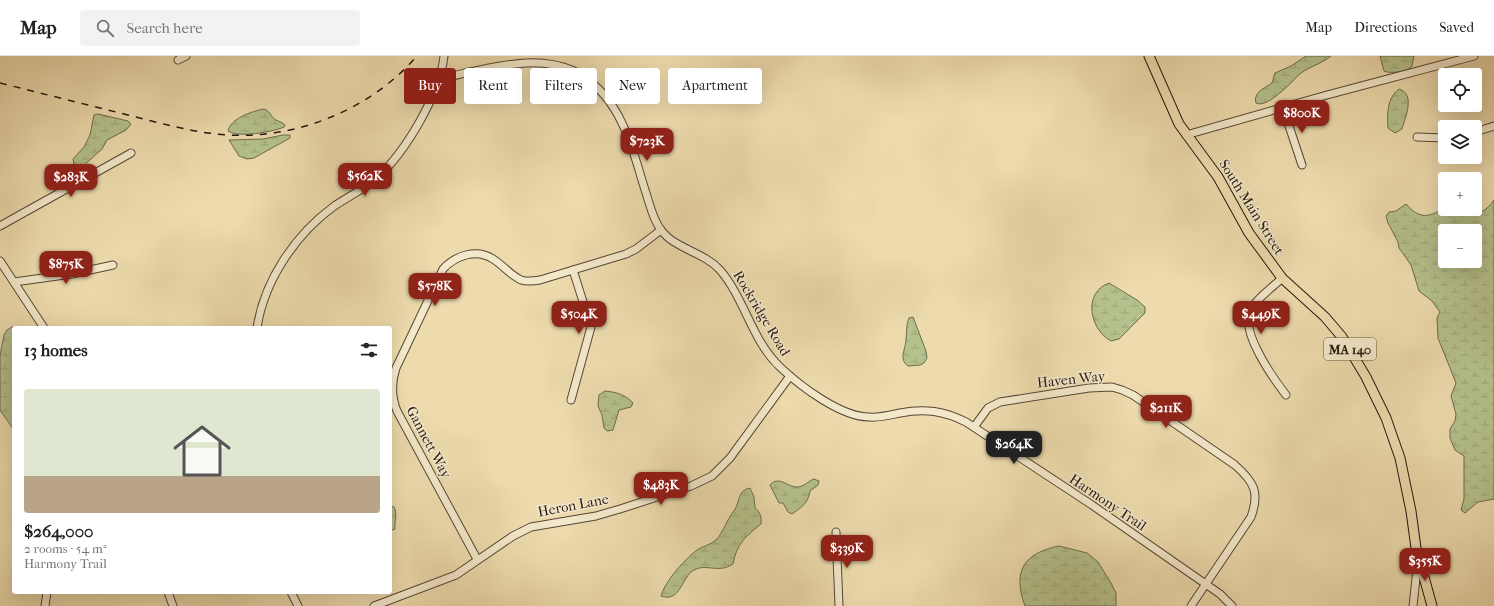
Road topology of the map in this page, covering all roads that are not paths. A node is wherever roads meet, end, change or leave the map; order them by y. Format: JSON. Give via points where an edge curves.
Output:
{"nodes":[{"id":1,"x":186,"y":56,"type":"edge"},
{"id":2,"x":444,"y":56,"type":"edge"},
{"id":3,"x":1149,"y":56,"type":"edge"},
{"id":4,"x":1474,"y":56,"type":"edge"},
{"id":5,"x":178,"y":60,"type":"dead end"},
{"id":6,"x":442,"y":68,"type":"edge"},
{"id":7,"x":456,"y":75,"type":"edge"},
{"id":8,"x":428,"y":104,"type":"edge"},
{"id":9,"x":1283,"y":108,"type":"junction"},
{"id":10,"x":1494,"y":126,"type":"edge"},
{"id":11,"x":1482,"y":130,"type":"edge"},
{"id":12,"x":1186,"y":135,"type":"junction"},
{"id":13,"x":1417,"y":137,"type":"dead end"},
{"id":14,"x":1438,"y":138,"type":"edge"},
{"id":15,"x":131,"y":153,"type":"dead end"},
{"id":16,"x":1302,"y":166,"type":"dead end"},
{"id":17,"x":0,"y":226,"type":"edge"},
{"id":18,"x":661,"y":230,"type":"junction"},
{"id":19,"x":0,"y":261,"type":"edge"},
{"id":20,"x":113,"y":265,"type":"dead end"},
{"id":21,"x":574,"y":270,"type":"junction"},
{"id":22,"x":1282,"y":278,"type":"junction"},
{"id":23,"x":14,"y":282,"type":"junction"},
{"id":24,"x":43,"y":326,"type":"edge"},
{"id":25,"x":258,"y":326,"type":"edge"},
{"id":26,"x":790,"y":376,"type":"junction"},
{"id":27,"x":1286,"y":395,"type":"dead end"},
{"id":28,"x":571,"y":400,"type":"dead end"},
{"id":29,"x":974,"y":427,"type":"junction"},
{"id":30,"x":836,"y":532,"type":"dead end"},
{"id":31,"x":1418,"y":557,"type":"junction"},
{"id":32,"x":477,"y":560,"type":"junction"},
{"id":33,"x":1205,"y":584,"type":"junction"},
{"id":34,"x":47,"y":594,"type":"edge"},
{"id":35,"x":169,"y":594,"type":"edge"},
{"id":36,"x":293,"y":594,"type":"edge"},
{"id":37,"x":45,"y":606,"type":"edge"},
{"id":38,"x":173,"y":606,"type":"edge"},
{"id":39,"x":298,"y":606,"type":"edge"},
{"id":40,"x":374,"y":606,"type":"edge"},
{"id":41,"x":840,"y":606,"type":"edge"},
{"id":42,"x":846,"y":606,"type":"edge"},
{"id":43,"x":1191,"y":606,"type":"edge"},
{"id":44,"x":1232,"y":606,"type":"edge"},
{"id":45,"x":1413,"y":606,"type":"edge"},
{"id":46,"x":1432,"y":606,"type":"edge"}],
"edges":[{"from":1,"to":5,"type":"street"},
{"from":2,"to":6,"type":"street"},
{"from":3,"to":12,"type":"main road","name":"South Main Street","number":"MA 140","via":[[1171,110]]},
{"from":4,"to":9,"type":"street"},
{"from":7,"to":18,"type":"street","name":"Rockridge Road","via":[[515,62],[540,61],[566,67],[594,84],[610,100],[625,125],[652,210]]},
{"from":8,"to":25,"type":"street","via":[[403,147],[388,166],[374,180],[332,208],[302,234],[266,293]]},
{"from":9,"to":12,"type":"street"},
{"from":9,"to":16,"type":"street"},
{"from":10,"to":11,"type":"street"},
{"from":12,"to":22,"type":"main road","name":"South Main Street","number":"MA 140","via":[[1218,177],[1249,233]]},
{"from":13,"to":14,"type":"street"},
{"from":15,"to":17,"type":"street"},
{"from":18,"to":21,"type":"street","name":"Gannett Way","via":[[636,249]]},
{"from":18,"to":26,"type":"street","name":"Rockridge Road","via":[[672,240],[718,268],[764,348]]},
{"from":19,"to":23,"type":"street"},
{"from":20,"to":23,"type":"street"},
{"from":21,"to":28,"type":"street","via":[[591,327]]},
{"from":21,"to":32,"type":"street","name":"Gannett Way","via":[[528,281],[515,276],[487,256],[467,254],[454,259],[442,269],[394,376],[392,392],[397,411]]},
{"from":22,"to":27,"type":"street","via":[[1251,309],[1248,318],[1249,331],[1257,348],[1274,380]]},
{"from":22,"to":31,"type":"main road","name":"South Main Street","number":"MA 140","via":[[1325,317],[1342,337],[1386,418],[1400,458]]},
{"from":23,"to":24,"type":"street"},
{"from":26,"to":29,"type":"street","name":"Harmony Trail","via":[[832,405],[856,416],[882,417],[919,410],[935,410],[950,414]]},
{"from":26,"to":32,"type":"street","name":"Heron Lane","via":[[730,458],[712,476],[686,488],[596,516],[531,527]]},
{"from":29,"to":33,"type":"street","name":"Harmony Trail"},
{"from":29,"to":33,"type":"street","name":"Haven Way","via":[[988,408],[1000,402],[1100,387],[1122,390],[1175,424],[1235,465],[1254,485],[1256,497],[1251,517]]},
{"from":30,"to":41,"type":"street"},
{"from":31,"to":45,"type":"street"},
{"from":31,"to":46,"type":"main road","name":"South Main Street","number":"MA 140"},
{"from":32,"to":40,"type":"street","name":"Heron Lane","via":[[456,575]]},
{"from":33,"to":43,"type":"street","name":"Haven Way"},
{"from":33,"to":44,"type":"street","name":"Harmony Trail"},
{"from":34,"to":37,"type":"street"},
{"from":35,"to":38,"type":"street"},
{"from":36,"to":39,"type":"street"},
{"from":41,"to":42,"type":"street"}]}
